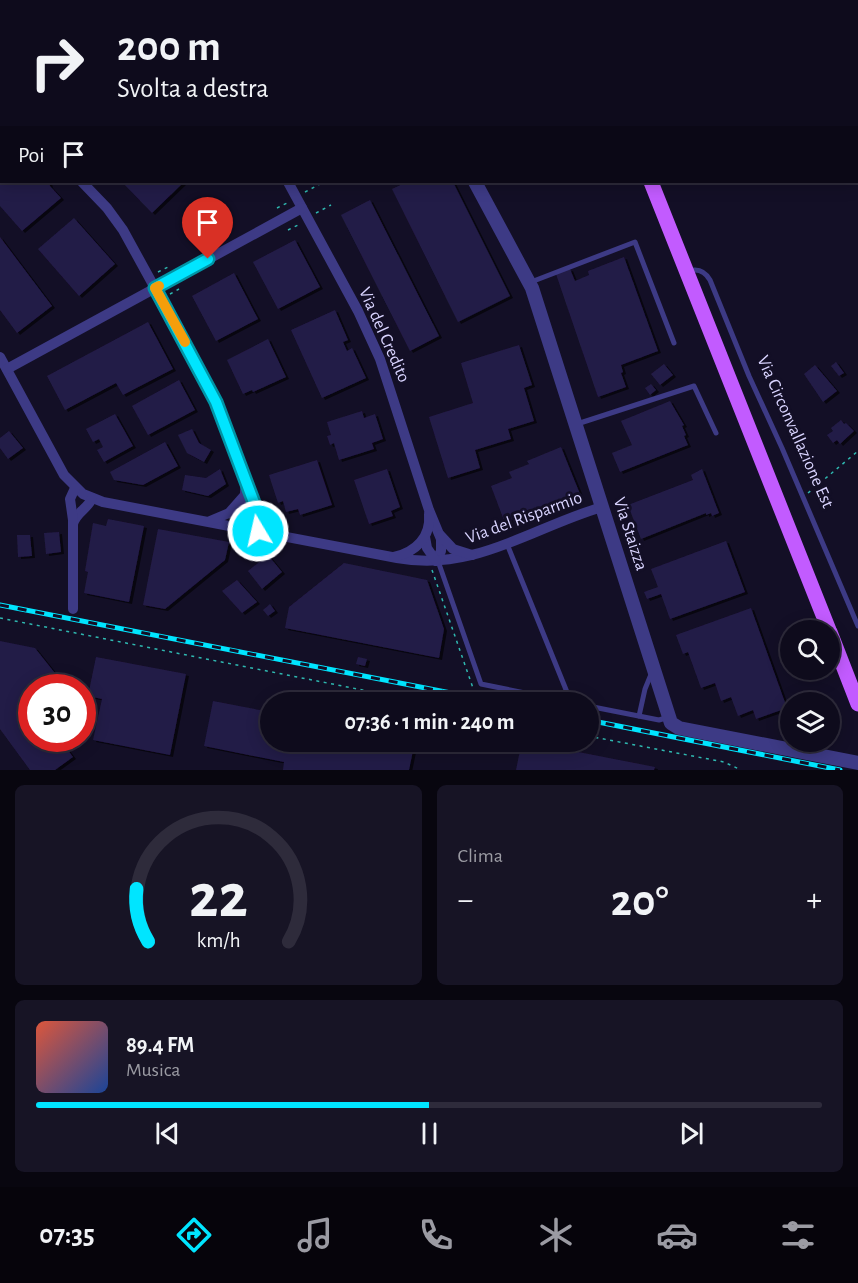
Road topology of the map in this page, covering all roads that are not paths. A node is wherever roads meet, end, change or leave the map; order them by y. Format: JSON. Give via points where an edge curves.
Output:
{"nodes":[{"id":1,"x":83,"y":183,"type":"edge"},
{"id":2,"x":289,"y":183,"type":"edge"},
{"id":3,"x":476,"y":183,"type":"edge"},
{"id":4,"x":651,"y":183,"type":"edge"},
{"id":5,"x":302,"y":208,"type":"junction"},
{"id":6,"x":686,"y":271,"type":"junction"},
{"id":7,"x":530,"y":283,"type":"junction"},
{"id":8,"x":155,"y":288,"type":"junction"},
{"id":9,"x":674,"y":343,"type":"dead end"},
{"id":10,"x":0,"y":357,"type":"edge"},
{"id":11,"x":7,"y":369,"type":"junction"},
{"id":12,"x":576,"y":425,"type":"junction"},
{"id":13,"x":716,"y":433,"type":"dead end"},
{"id":14,"x":244,"y":481,"type":"junction"},
{"id":15,"x":75,"y":488,"type":"junction"},
{"id":16,"x":244,"y":496,"type":"junction"},
{"id":17,"x":92,"y":498,"type":"junction"},
{"id":18,"x":602,"y":507,"type":"junction"},
{"id":19,"x":429,"y":510,"type":"junction"},
{"id":20,"x":204,"y":521,"type":"junction"},
{"id":21,"x":73,"y":525,"type":"junction"},
{"id":22,"x":255,"y":531,"type":"junction"},
{"id":23,"x":440,"y":535,"type":"junction"},
{"id":24,"x":425,"y":537,"type":"junction"},
{"id":25,"x":507,"y":544,"type":"junction"},
{"id":26,"x":475,"y":555,"type":"junction"},
{"id":27,"x":391,"y":557,"type":"junction"},
{"id":28,"x":435,"y":564,"type":"junction"},
{"id":29,"x":73,"y":609,"type":"dead end"},
{"id":30,"x":825,"y":620,"type":"edge"},
{"id":31,"x":858,"y":626,"type":"edge"},
{"id":32,"x":840,"y":659,"type":"edge"},
{"id":33,"x":653,"y":670,"type":"junction"},
{"id":34,"x":521,"y":692,"type":"edge"},
{"id":35,"x":566,"y":692,"type":"edge"},
{"id":36,"x":858,"y":704,"type":"edge"},
{"id":37,"x":599,"y":708,"type":"edge"},
{"id":38,"x":639,"y":716,"type":"junction"},
{"id":39,"x":669,"y":717,"type":"junction"},
{"id":40,"x":858,"y":763,"type":"edge"}],
"edges":[{"from":1,"to":8,"type":"street","via":[[120,226]]},
{"from":2,"to":5,"type":"street","name":"Via del Credito"},
{"from":3,"to":7,"type":"street","name":"Via Staizza"},
{"from":4,"to":6,"type":"main road"},
{"from":5,"to":8,"type":"street"},
{"from":5,"to":19,"type":"street","name":"Via del Credito","via":[[370,336]]},
{"from":6,"to":30,"type":"main road"},
{"from":6,"to":31,"type":"lane","name":"Via Circonvallazione Est","via":[[699,270],[709,278]]},
{"from":7,"to":9,"type":"lane","via":[[634,242]]},
{"from":7,"to":12,"type":"street","name":"Via Staizza"},
{"from":8,"to":11,"type":"street"},
{"from":8,"to":14,"type":"street","via":[[210,390]]},
{"from":10,"to":11,"type":"street"},
{"from":11,"to":15,"type":"street","via":[[61,471]]},
{"from":12,"to":13,"type":"lane","via":[[694,386]]},
{"from":12,"to":18,"type":"street","name":"Via Staizza"},
{"from":14,"to":16,"type":"street"},
{"from":14,"to":22,"type":"street","via":[[256,508]]},
{"from":15,"to":17,"type":"street","name":"Via del Risparmio"},
{"from":15,"to":21,"type":"street","via":[[70,497]]},
{"from":16,"to":20,"type":"street","via":[[226,515]]},
{"from":16,"to":22,"type":"street","via":[[244,515]]},
{"from":17,"to":20,"type":"street","name":"Via del Risparmio"},
{"from":17,"to":21,"type":"street","via":[[77,514]]},
{"from":18,"to":25,"type":"street","name":"Via del Risparmio"},
{"from":18,"to":33,"type":"street","name":"Via Staizza"},
{"from":19,"to":23,"type":"street","name":"Via del Credito"},
{"from":19,"to":24,"type":"street","name":"Via del Credito"},
{"from":20,"to":22,"type":"street","name":"Via del Risparmio"},
{"from":21,"to":29,"type":"street"},
{"from":22,"to":27,"type":"street","name":"Via del Risparmio"},
{"from":23,"to":26,"type":"street","via":[[457,550]]},
{"from":23,"to":28,"type":"street","via":[[442,549]]},
{"from":24,"to":27,"type":"street","via":[[413,550]]},
{"from":24,"to":28,"type":"street"},
{"from":25,"to":26,"type":"street","name":"Via del Risparmio"},
{"from":25,"to":35,"type":"lane"},
{"from":26,"to":28,"type":"street","name":"Via del Risparmio"},
{"from":27,"to":28,"type":"street","name":"Via del Risparmio"},
{"from":28,"to":34,"type":"lane","via":[[481,684]]},
{"from":32,"to":36,"type":"main road"},
{"from":33,"to":38,"type":"lane"},
{"from":33,"to":39,"type":"street","name":"Via Staizza"},
{"from":37,"to":38,"type":"lane"},
{"from":38,"to":39,"type":"lane","via":[[659,720]]},
{"from":39,"to":40,"type":"street","via":[[672,725],[679,728]]}]}
